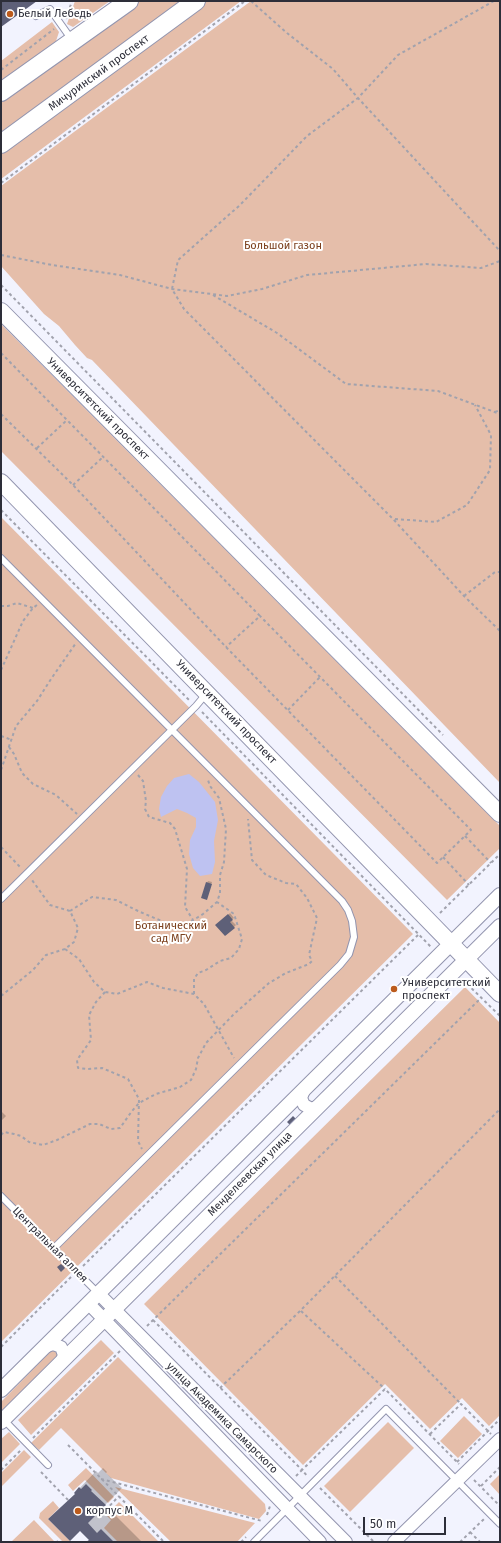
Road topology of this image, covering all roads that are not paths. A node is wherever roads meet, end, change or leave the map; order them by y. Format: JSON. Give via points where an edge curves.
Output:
{"nodes":[{"id":1,"x":129,"y":1,"type":"edge"},
{"id":2,"x":196,"y":1,"type":"edge"},
{"id":3,"x":36,"y":16,"type":"dead end"},
{"id":4,"x":68,"y":35,"type":"junction"},
{"id":5,"x":1,"y":92,"type":"edge"},
{"id":6,"x":1,"y":144,"type":"edge"},
{"id":7,"x":1,"y":311,"type":"edge"},
{"id":8,"x":1,"y":482,"type":"edge"},
{"id":9,"x":1,"y":558,"type":"edge"},
{"id":10,"x":207,"y":692,"type":"junction"},
{"id":11,"x":172,"y":730,"type":"junction"},
{"id":12,"x":500,"y":814,"type":"edge"},
{"id":13,"x":500,"y":895,"type":"edge"},
{"id":14,"x":1,"y":899,"type":"edge"},
{"id":15,"x":500,"y":926,"type":"edge"},
{"id":16,"x":451,"y":945,"type":"junction"},
{"id":17,"x":466,"y":960,"type":"junction"},
{"id":18,"x":500,"y":994,"type":"edge"},
{"id":19,"x":304,"y":1090,"type":"junction"},
{"id":20,"x":320,"y":1105,"type":"junction"},
{"id":21,"x":1,"y":1196,"type":"edge"},
{"id":22,"x":54,"y":1248,"type":"junction"},
{"id":23,"x":99,"y":1294,"type":"junction"},
{"id":24,"x":89,"y":1304,"type":"junction"},
{"id":25,"x":115,"y":1309,"type":"junction"},
{"id":26,"x":104,"y":1320,"type":"junction"},
{"id":27,"x":45,"y":1347,"type":"junction"},
{"id":28,"x":61,"y":1363,"type":"junction"},
{"id":29,"x":1,"y":1390,"type":"edge"},
{"id":30,"x":2,"y":1421,"type":"edge"},
{"id":31,"x":499,"y":1440,"type":"edge"},
{"id":32,"x":48,"y":1465,"type":"dead end"},
{"id":33,"x":462,"y":1476,"type":"junction"},
{"id":34,"x":299,"y":1495,"type":"junction"},
{"id":35,"x":287,"y":1508,"type":"junction"},
{"id":36,"x":500,"y":1524,"type":"edge"},
{"id":37,"x":254,"y":1542,"type":"edge"},
{"id":38,"x":320,"y":1542,"type":"edge"},
{"id":39,"x":346,"y":1542,"type":"edge"},
{"id":40,"x":394,"y":1542,"type":"edge"}],
"edges":[{"from":1,"to":4,"type":"main road"},
{"from":2,"to":6,"type":"main road","name":"Мичуринский проспект"},
{"from":3,"to":4,"type":"lane","via":[[50,10]]},
{"from":4,"to":5,"type":"main road"},
{"from":7,"to":12,"type":"main road","name":"Университетский проспект"},
{"from":8,"to":10,"type":"main road","name":"Университетский проспект"},
{"from":9,"to":11,"type":"lane"},
{"from":10,"to":11,"type":"lane"},
{"from":10,"to":16,"type":"main road","name":"Университетский проспект","via":[[424,929]]},
{"from":11,"to":14,"type":"lane"},
{"from":11,"to":22,"type":"lane","via":[[342,901],[352,921],[354,938],[349,954],[340,965]]},
{"from":13,"to":16,"type":"street","name":"Менделеевская улица"},
{"from":15,"to":17,"type":"street","name":"Менделеевская улица"},
{"from":16,"to":17,"type":"main road","name":"Университетский проспект"},
{"from":16,"to":19,"type":"street","name":"Менделеевская улица"},
{"from":17,"to":18,"type":"main road","name":"Университетский проспект"},
{"from":17,"to":20,"type":"street","name":"Менделеевская улица"},
{"from":19,"to":20,"type":"street","via":[[301,1098],[304,1105],[312,1108]]},
{"from":19,"to":23,"type":"street","name":"Менделеевская улица"},
{"from":20,"to":25,"type":"street","name":"Менделеевская улица"},
{"from":21,"to":22,"type":"lane","name":"Центральная аллея"},
{"from":22,"to":23,"type":"lane","name":"Центральная аллея"},
{"from":23,"to":24,"type":"street","name":"Менделеевская улица"},
{"from":23,"to":25,"type":"street","name":"улица Академика Самарского"},
{"from":24,"to":26,"type":"street","name":"улица Академика Самарского"},
{"from":24,"to":27,"type":"street","name":"Менделеевская улица"},
{"from":25,"to":26,"type":"street","name":"Менделеевская улица"},
{"from":25,"to":34,"type":"street","name":"улица Академика Самарского"},
{"from":26,"to":28,"type":"street","name":"Менделеевская улица"},
{"from":26,"to":35,"type":"street","name":"улица Академика Самарского"},
{"from":27,"to":28,"type":"street","via":[[53,1344],[61,1347],[64,1355]]},
{"from":27,"to":29,"type":"street","name":"Менделеевская улица"},
{"from":28,"to":30,"type":"street","name":"Менделеевская улица"},
{"from":30,"to":32,"type":"lane","via":[[28,1443]]},
{"from":31,"to":33,"type":"street"},
{"from":33,"to":34,"type":"lane","via":[[386,1409]]},
{"from":33,"to":36,"type":"lane"},
{"from":33,"to":40,"type":"street"},
{"from":34,"to":35,"type":"lane"},
{"from":34,"to":39,"type":"street","name":"улица Академика Самарского"},
{"from":35,"to":37,"type":"lane"},
{"from":35,"to":38,"type":"street","name":"улица Академика Самарского"}]}
